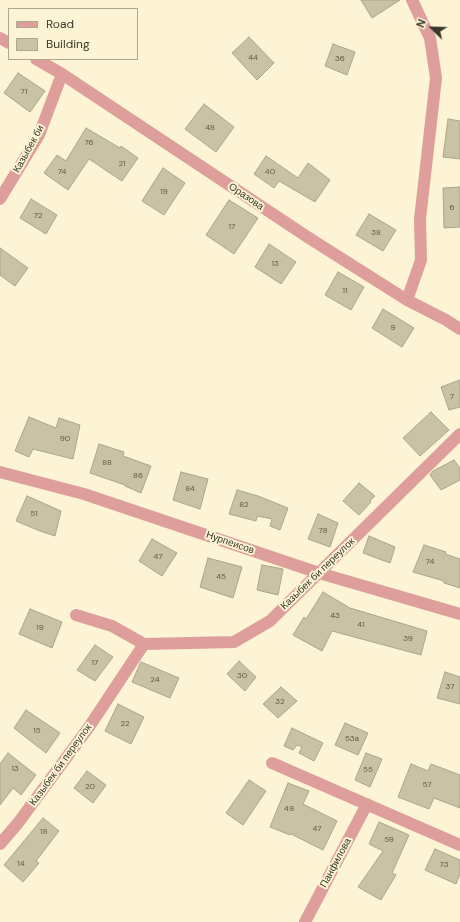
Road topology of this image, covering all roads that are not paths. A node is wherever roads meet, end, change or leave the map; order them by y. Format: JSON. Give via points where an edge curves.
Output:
{"nodes":[{"id":1,"x":412,"y":0,"type":"edge"},
{"id":2,"x":38,"y":60,"type":"edge"},
{"id":3,"x":62,"y":74,"type":"junction"},
{"id":4,"x":0,"y":199,"type":"edge"},
{"id":5,"x":407,"y":300,"type":"junction"},
{"id":6,"x":460,"y":329,"type":"edge"},
{"id":7,"x":460,"y":434,"type":"edge"},
{"id":8,"x":0,"y":472,"type":"edge"},
{"id":9,"x":319,"y":573,"type":"junction"},
{"id":10,"x":460,"y":614,"type":"edge"},
{"id":11,"x":76,"y":615,"type":"dead end"},
{"id":12,"x":144,"y":644,"type":"junction"},
{"id":13,"x":272,"y":763,"type":"dead end"},
{"id":14,"x":367,"y":804,"type":"junction"},
{"id":15,"x":0,"y":844,"type":"edge"},
{"id":16,"x":460,"y":845,"type":"edge"},
{"id":17,"x":306,"y":922,"type":"edge"}],
"edges":[{"from":1,"to":5,"type":"street","via":[[430,38],[436,78],[420,219],[421,260]]},
{"from":2,"to":3,"type":"street","name":"Оразова"},
{"from":3,"to":4,"type":"street","name":"Казыбек би","via":[[39,135]]},
{"from":3,"to":5,"type":"street","name":"Оразова"},
{"from":5,"to":6,"type":"street","name":"Оразова"},
{"from":7,"to":9,"type":"street","name":"Казыбек би переулок"},
{"from":8,"to":9,"type":"street","name":"Нурпеисов","via":[[84,494]]},
{"from":9,"to":10,"type":"street","name":"Нурпеисов"},
{"from":9,"to":12,"type":"street","name":"Казыбек би переулок","via":[[270,621],[234,642]]},
{"from":11,"to":12,"type":"street","via":[[112,626]]},
{"from":12,"to":15,"type":"street","name":"Казыбек би переулок","via":[[89,727]]},
{"from":13,"to":14,"type":"street"},
{"from":14,"to":16,"type":"street"},
{"from":14,"to":17,"type":"street","name":"Панфилова"}]}
